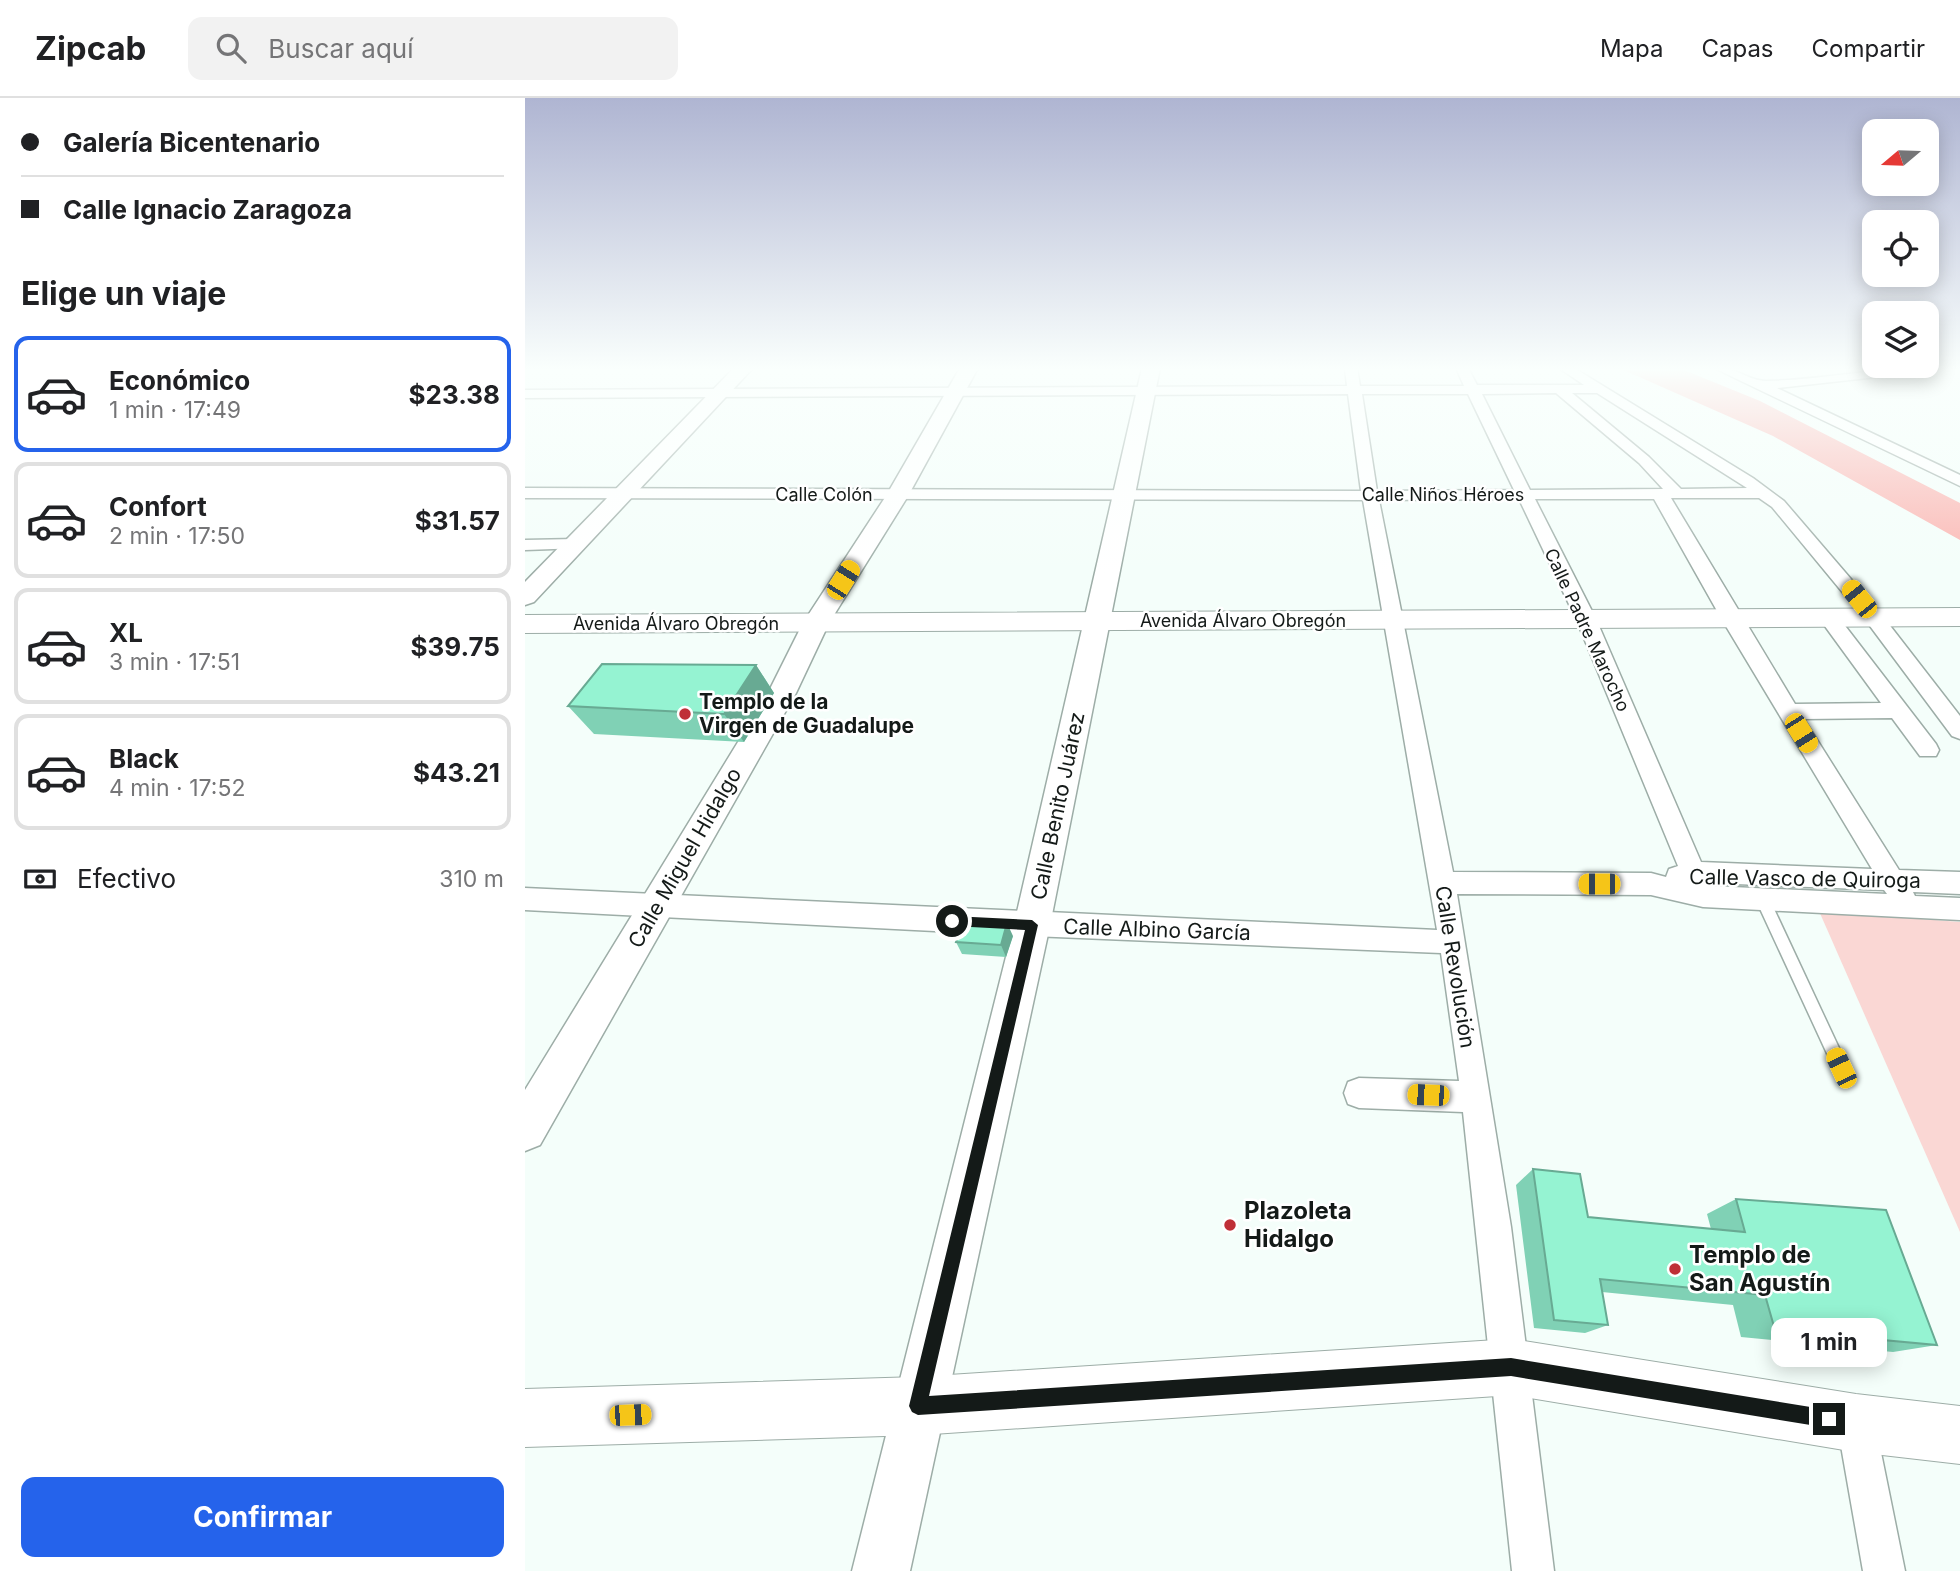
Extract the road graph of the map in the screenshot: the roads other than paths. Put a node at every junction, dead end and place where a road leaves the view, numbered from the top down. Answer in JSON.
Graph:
{"nodes":[{"id":1,"x":678,"y":437,"type":"edge"},
{"id":2,"x":931,"y":437,"type":"edge"},
{"id":3,"x":1135,"y":437,"type":"edge"},
{"id":4,"x":1361,"y":437,"type":"edge"},
{"id":5,"x":1495,"y":437,"type":"edge"},
{"id":6,"x":1616,"y":437,"type":"edge"},
{"id":7,"x":1677,"y":437,"type":"edge"},
{"id":8,"x":1869,"y":437,"type":"edge"},
{"id":9,"x":1960,"y":481,"type":"edge"},
{"id":10,"x":525,"y":493,"type":"edge"},
{"id":11,"x":1765,"y":493,"type":"junction"},
{"id":12,"x":624,"y":494,"type":"junction"},
{"id":13,"x":1668,"y":494,"type":"junction"},
{"id":14,"x":1522,"y":495,"type":"junction"},
{"id":15,"x":897,"y":496,"type":"junction"},
{"id":16,"x":1371,"y":496,"type":"junction"},
{"id":17,"x":1122,"y":497,"type":"junction"},
{"id":18,"x":576,"y":544,"type":"junction"},
{"id":19,"x":525,"y":545,"type":"edge"},
{"id":20,"x":525,"y":597,"type":"edge"},
{"id":21,"x":1956,"y":617,"type":"edge"},
{"id":22,"x":1731,"y":618,"type":"junction"},
{"id":23,"x":1829,"y":618,"type":"junction"},
{"id":24,"x":1874,"y":618,"type":"junction"},
{"id":25,"x":1585,"y":619,"type":"junction"},
{"id":26,"x":1391,"y":620,"type":"junction"},
{"id":27,"x":1099,"y":622,"type":"junction"},
{"id":28,"x":816,"y":623,"type":"junction"},
{"id":29,"x":525,"y":624,"type":"edge"},
{"id":30,"x":1899,"y":710,"type":"junction"},
{"id":31,"x":1788,"y":712,"type":"junction"},
{"id":32,"x":1960,"y":731,"type":"edge"},
{"id":33,"x":1928,"y":750,"type":"dead end"},
{"id":34,"x":1693,"y":872,"type":"junction"},
{"id":35,"x":1892,"y":880,"type":"junction"},
{"id":36,"x":1443,"y":883,"type":"junction"},
{"id":37,"x":1960,"y":883,"type":"edge"},
{"id":38,"x":1651,"y":884,"type":"junction"},
{"id":39,"x":1703,"y":896,"type":"junction"},
{"id":40,"x":525,"y":899,"type":"edge"},
{"id":41,"x":1763,"y":900,"type":"junction"},
{"id":42,"x":657,"y":906,"type":"junction"},
{"id":43,"x":1909,"y":908,"type":"junction"},
{"id":44,"x":1960,"y":909,"type":"edge"},
{"id":45,"x":1032,"y":925,"type":"junction"},
{"id":46,"x":1453,"y":942,"type":"junction"},
{"id":47,"x":1841,"y":1068,"type":"dead end"},
{"id":48,"x":1359,"y":1093,"type":"dead end"},
{"id":49,"x":1474,"y":1097,"type":"junction"},
{"id":50,"x":525,"y":1130,"type":"edge"},
{"id":51,"x":1511,"y":1367,"type":"junction"},
{"id":52,"x":918,"y":1406,"type":"junction"},
{"id":53,"x":525,"y":1418,"type":"edge"},
{"id":54,"x":1856,"y":1423,"type":"junction"},
{"id":55,"x":1960,"y":1435,"type":"edge"},
{"id":56,"x":881,"y":1571,"type":"edge"},
{"id":57,"x":1533,"y":1571,"type":"edge"},
{"id":58,"x":1884,"y":1571,"type":"edge"}],
"edges":[{"from":1,"to":12,"type":"street"},
{"from":2,"to":15,"type":"street","name":"Calle Miguel Hidalgo"},
{"from":3,"to":17,"type":"street","name":"Calle Benito Juárez"},
{"from":4,"to":16,"type":"street","name":"Calle Revolución"},
{"from":5,"to":14,"type":"street","name":"Calle Padre Marocho"},
{"from":6,"to":13,"type":"street"},
{"from":7,"to":11,"type":"street"},
{"from":8,"to":9,"type":"street"},
{"from":10,"to":12,"type":"street","name":"Calle Colón"},
{"from":11,"to":13,"type":"street","name":"Calle Niños Héroes"},
{"from":11,"to":24,"type":"street"},
{"from":12,"to":15,"type":"street","name":"Calle Colón"},
{"from":12,"to":18,"type":"street"},
{"from":13,"to":14,"type":"street","name":"Calle Niños Héroes"},
{"from":13,"to":22,"type":"street"},
{"from":14,"to":16,"type":"street","name":"Calle Niños Héroes"},
{"from":14,"to":25,"type":"street","name":"Calle Padre Marocho"},
{"from":15,"to":17,"type":"street","name":"Calle Colón"},
{"from":15,"to":28,"type":"street","name":"Calle Miguel Hidalgo"},
{"from":16,"to":17,"type":"street","name":"Calle Niños Héroes"},
{"from":16,"to":26,"type":"street","name":"Calle Revolución"},
{"from":17,"to":27,"type":"street","name":"Calle Benito Juárez"},
{"from":18,"to":19,"type":"street"},
{"from":18,"to":20,"type":"street"},
{"from":21,"to":24,"type":"main road","name":"Avenida Álvaro Obregón"},
{"from":22,"to":23,"type":"main road","name":"Avenida Álvaro Obregón"},
{"from":22,"to":25,"type":"main road","name":"Avenida Álvaro Obregón"},
{"from":22,"to":31,"type":"street"},
{"from":23,"to":24,"type":"main road","name":"Avenida Álvaro Obregón"},
{"from":23,"to":30,"type":"street"},
{"from":24,"to":32,"type":"street"},
{"from":25,"to":26,"type":"main road","name":"Avenida Álvaro Obregón"},
{"from":25,"to":34,"type":"street","name":"Calle Padre Marocho"},
{"from":26,"to":27,"type":"main road","name":"Avenida Álvaro Obregón"},
{"from":26,"to":36,"type":"street","name":"Calle Revolución"},
{"from":27,"to":28,"type":"main road","name":"Avenida Álvaro Obregón"},
{"from":27,"to":45,"type":"street","name":"Calle Benito Juárez"},
{"from":28,"to":29,"type":"main road","name":"Avenida Álvaro Obregón"},
{"from":28,"to":42,"type":"street","name":"Calle Miguel Hidalgo"},
{"from":30,"to":31,"type":"street"},
{"from":30,"to":33,"type":"street"},
{"from":31,"to":35,"type":"street"},
{"from":34,"to":35,"type":"street","name":"Calle Vasco de Quiroga"},
{"from":34,"to":38,"type":"street","name":"Calle Vasco de Quiroga"},
{"from":34,"to":39,"type":"street","name":"Calle Padre Marocho"},
{"from":35,"to":37,"type":"street","name":"Calle Vasco de Quiroga"},
{"from":35,"to":43,"type":"street"},
{"from":36,"to":38,"type":"street","name":"Calle Vasco de Quiroga"},
{"from":36,"to":46,"type":"street","name":"Calle Revolución"},
{"from":38,"to":39,"type":"street","name":"Calle Vasco de Quiroga"},
{"from":39,"to":41,"type":"street","name":"Calle Vasco de Quiroga"},
{"from":40,"to":42,"type":"street","name":"Calle Albino García"},
{"from":41,"to":43,"type":"street","name":"Calle Vasco de Quiroga"},
{"from":41,"to":47,"type":"lane"},
{"from":42,"to":45,"type":"street","name":"Calle Albino García"},
{"from":42,"to":50,"type":"street","name":"Calle Miguel Hidalgo"},
{"from":43,"to":44,"type":"street","name":"Calle Vasco de Quiroga"},
{"from":45,"to":46,"type":"street","name":"Calle Albino García"},
{"from":45,"to":52,"type":"street","name":"Calle Benito Juárez"},
{"from":46,"to":49,"type":"street","name":"Calle Revolución"},
{"from":48,"to":49,"type":"street"},
{"from":49,"to":51,"type":"street","name":"Calle Revolución"},
{"from":51,"to":52,"type":"main road"},
{"from":51,"to":54,"type":"main road"},
{"from":51,"to":57,"type":"street","name":"Calle Revolución"},
{"from":52,"to":53,"type":"main road"},
{"from":52,"to":56,"type":"street","name":"Calle Benito Juárez"},
{"from":54,"to":55,"type":"main road"},
{"from":54,"to":58,"type":"street"}]}
